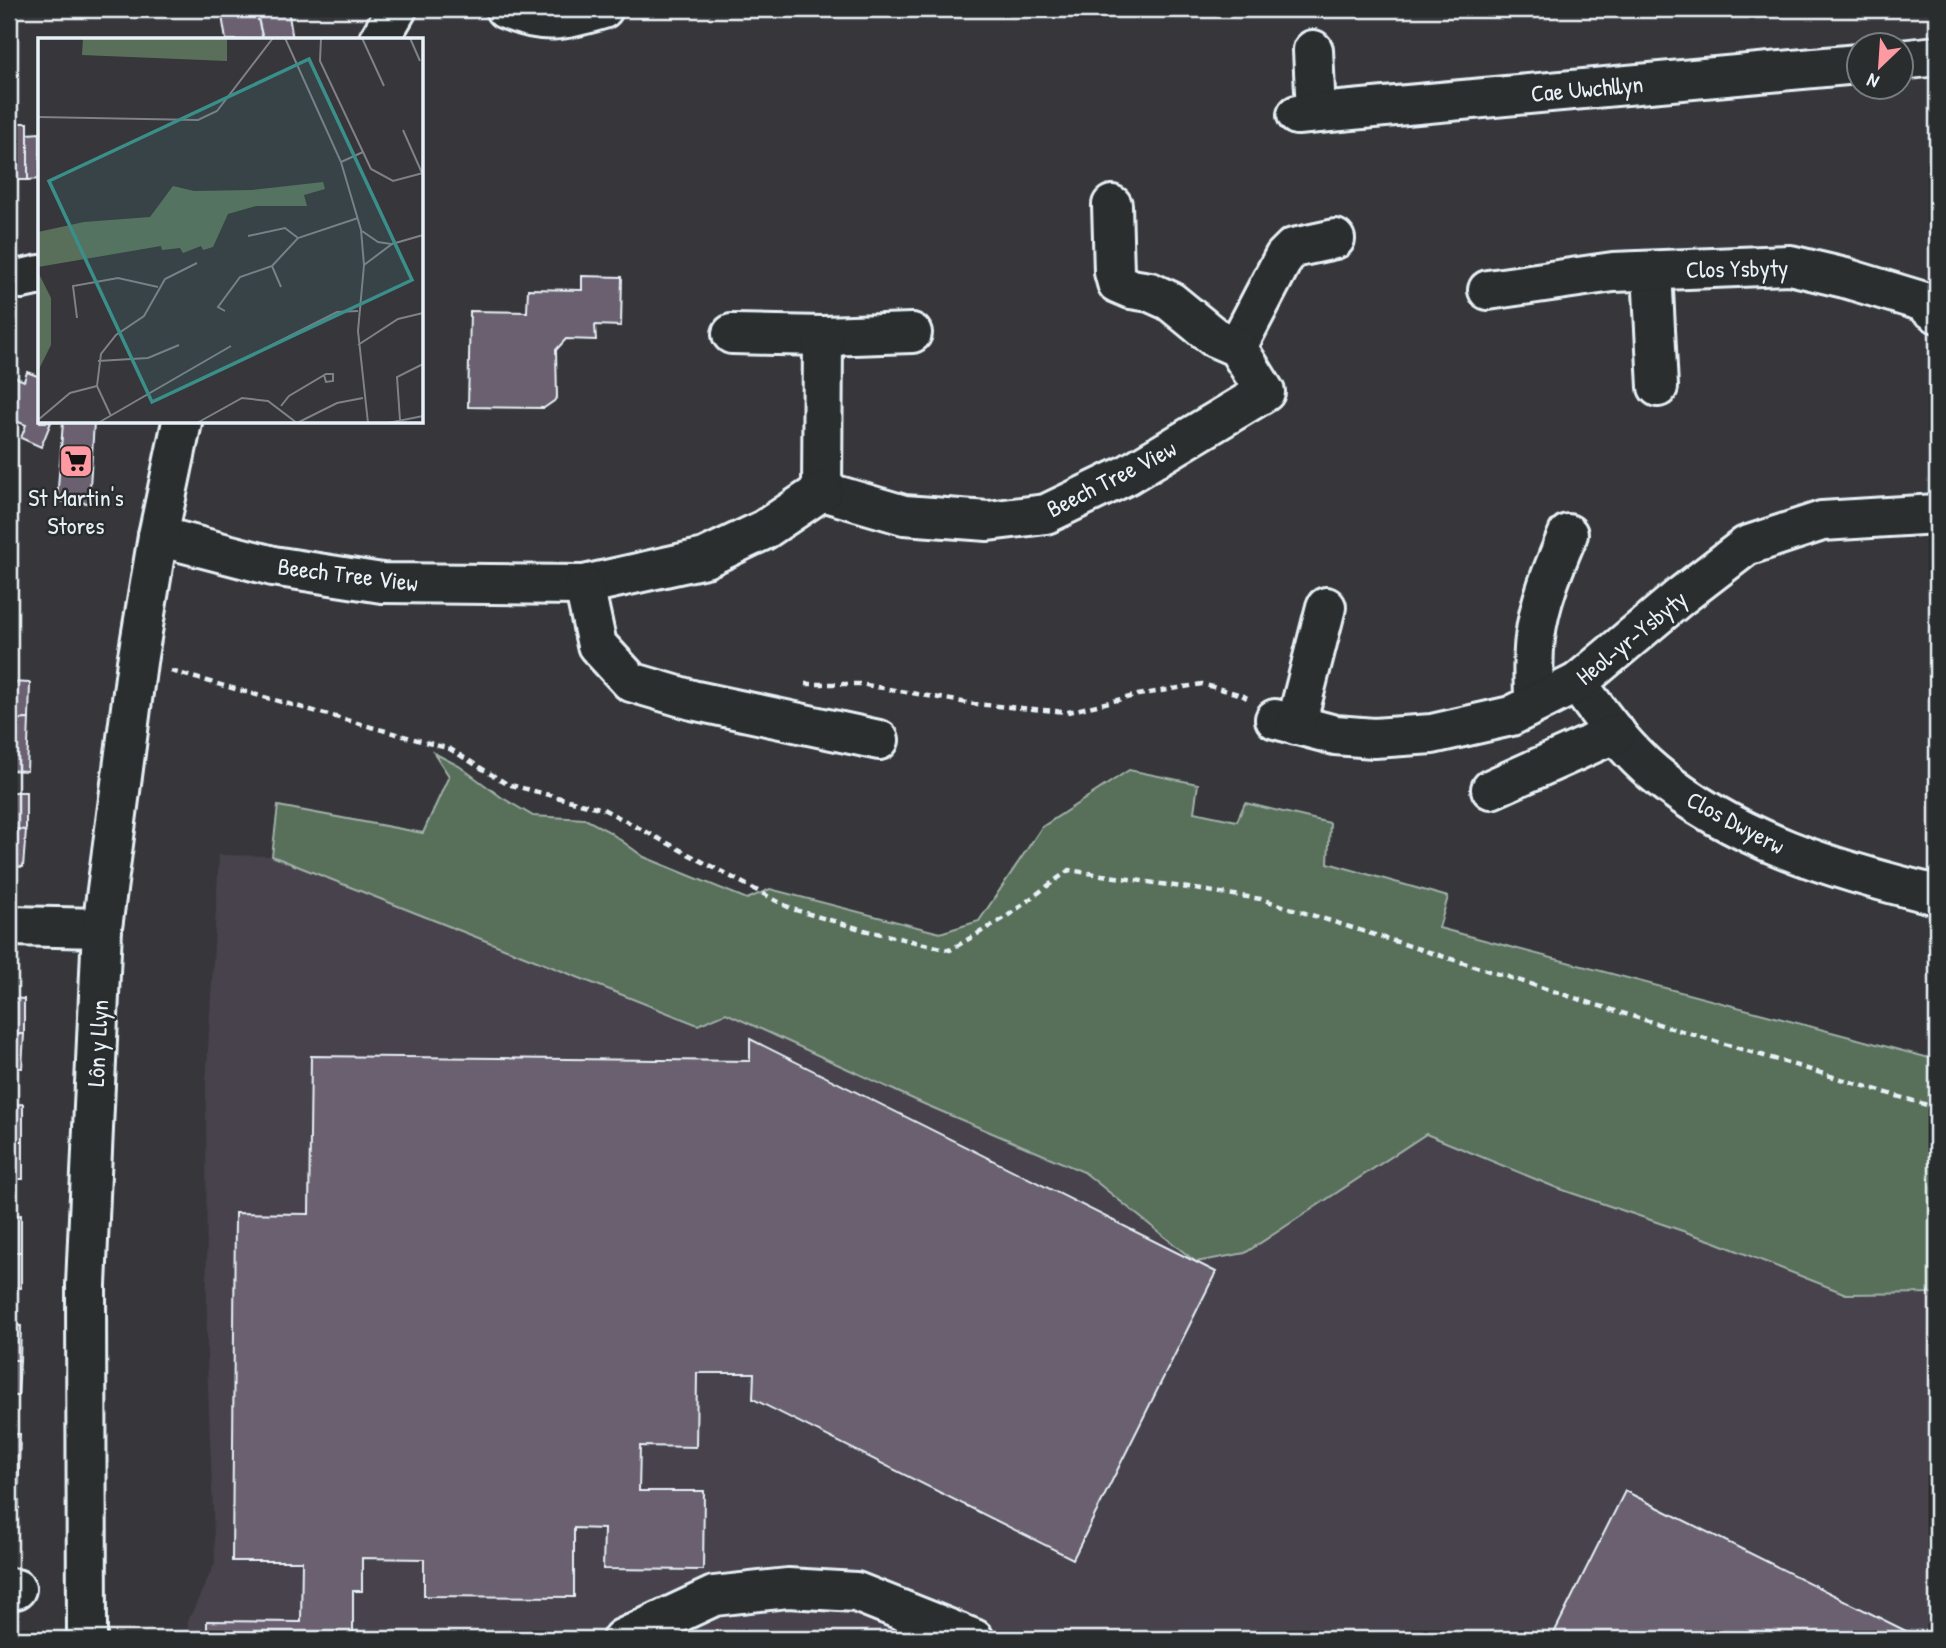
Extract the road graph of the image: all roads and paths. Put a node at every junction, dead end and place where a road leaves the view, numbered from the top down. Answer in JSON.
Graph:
{"nodes":[{"id":1,"x":397,"y":9,"type":"edge"},
{"id":2,"x":505,"y":9,"type":"edge"},
{"id":3,"x":603,"y":9,"type":"edge"},
{"id":4,"x":380,"y":38,"type":"edge"},
{"id":5,"x":1312,"y":50,"type":"dead end"},
{"id":6,"x":1937,"y":57,"type":"edge"},
{"id":7,"x":1914,"y":59,"type":"edge"},
{"id":8,"x":1844,"y":65,"type":"edge"},
{"id":9,"x":1112,"y":205,"type":"dead end"},
{"id":10,"x":1335,"y":239,"type":"dead end"},
{"id":11,"x":1652,"y":271,"type":"junction"},
{"id":12,"x":1488,"y":290,"type":"dead end"},
{"id":13,"x":1937,"y":313,"type":"edge"},
{"id":14,"x":912,"y":333,"type":"dead end"},
{"id":15,"x":732,"y":334,"type":"dead end"},
{"id":16,"x":823,"y":336,"type":"junction"},
{"id":17,"x":1237,"y":347,"type":"junction"},
{"id":18,"x":1658,"y":387,"type":"dead end"},
{"id":19,"x":173,"y":432,"type":"edge"},
{"id":20,"x":822,"y":491,"type":"junction"},
{"id":21,"x":1937,"y":514,"type":"edge"},
{"id":22,"x":1568,"y":534,"type":"dead end"},
{"id":23,"x":158,"y":536,"type":"junction"},
{"id":24,"x":584,"y":585,"type":"junction"},
{"id":25,"x":1326,"y":607,"type":"dead end"},
{"id":26,"x":137,"y":662,"type":"junction"},
{"id":27,"x":1577,"y":683,"type":"junction"},
{"id":28,"x":792,"y":684,"type":"dead end"},
{"id":29,"x":1534,"y":704,"type":"junction"},
{"id":30,"x":1286,"y":722,"type":"junction"},
{"id":31,"x":1616,"y":733,"type":"junction"},
{"id":32,"x":879,"y":740,"type":"dead end"},
{"id":33,"x":1490,"y":789,"type":"dead end"},
{"id":34,"x":1937,"y":895,"type":"edge"},
{"id":35,"x":9,"y":926,"type":"edge"},
{"id":36,"x":102,"y":928,"type":"junction"},
{"id":37,"x":1937,"y":1108,"type":"edge"},
{"id":38,"x":87,"y":1639,"type":"edge"},
{"id":39,"x":622,"y":1639,"type":"edge"},
{"id":40,"x":974,"y":1639,"type":"edge"}],
"edges":[{"from":1,"to":4,"type":"street"},
{"from":2,"to":3,"type":"street"},
{"from":5,"to":8,"type":"street","name":"Cae Uwchllyn"},
{"from":6,"to":7,"type":"street"},
{"from":9,"to":17,"type":"street"},
{"from":10,"to":17,"type":"street"},
{"from":11,"to":12,"type":"street","name":"Clos Ysbyty"},
{"from":11,"to":13,"type":"street","name":"Clos Ysbyty"},
{"from":11,"to":18,"type":"street"},
{"from":14,"to":16,"type":"street"},
{"from":15,"to":16,"type":"street"},
{"from":16,"to":20,"type":"street"},
{"from":17,"to":20,"type":"street","name":"Beech Tree View"},
{"from":19,"to":23,"type":"street","name":"Lôn y Llyn"},
{"from":20,"to":24,"type":"street","name":"Beech Tree View"},
{"from":21,"to":27,"type":"street","name":"Heol-yr-Ysbyty"},
{"from":22,"to":29,"type":"street"},
{"from":23,"to":24,"type":"street","name":"Beech Tree View"},
{"from":23,"to":26,"type":"street","name":"Lôn y Llyn"},
{"from":24,"to":32,"type":"street"},
{"from":25,"to":30,"type":"street"},
{"from":26,"to":36,"type":"street","name":"Lôn y Llyn"},
{"from":26,"to":37,"type":"path"},
{"from":27,"to":29,"type":"street","name":"Heol-yr-Ysbyty"},
{"from":27,"to":31,"type":"street","name":"Clos Dwyerw"},
{"from":28,"to":30,"type":"path"},
{"from":29,"to":30,"type":"street","name":"Heol-yr-Ysbyty"},
{"from":31,"to":33,"type":"street"},
{"from":31,"to":34,"type":"street","name":"Clos Dwyerw"},
{"from":35,"to":36,"type":"street"},
{"from":36,"to":38,"type":"street","name":"Lôn y Llyn"},
{"from":39,"to":40,"type":"street"}]}
